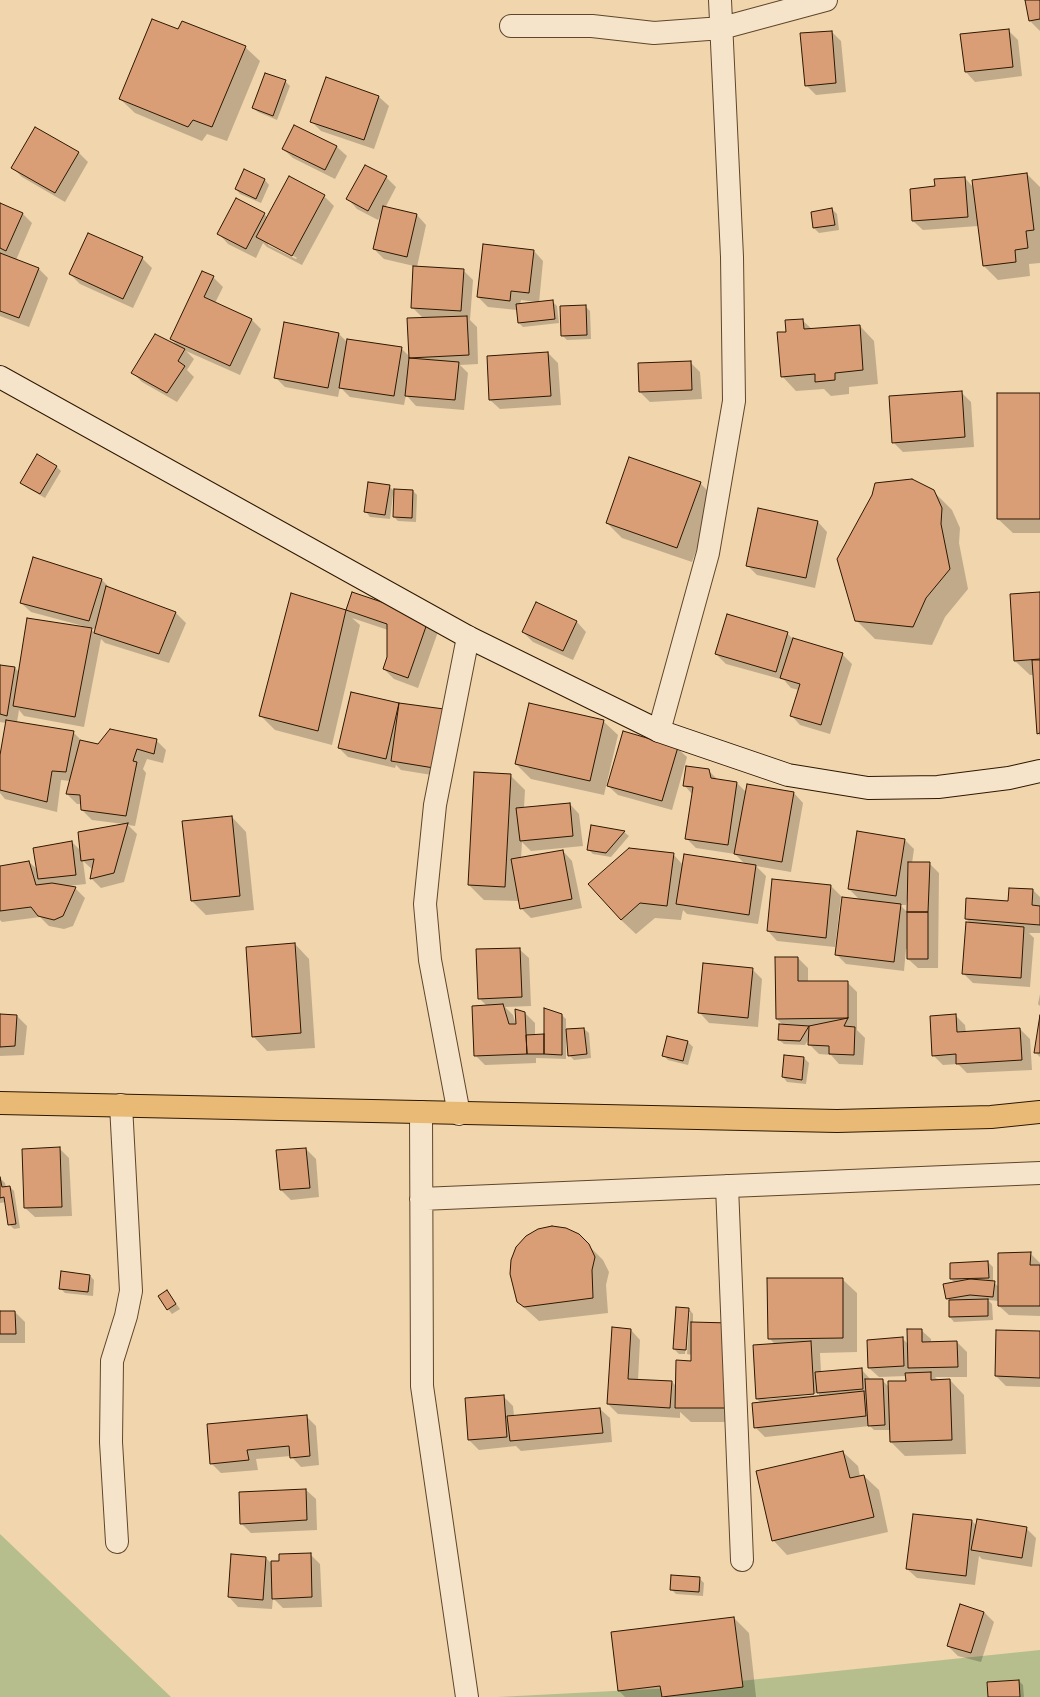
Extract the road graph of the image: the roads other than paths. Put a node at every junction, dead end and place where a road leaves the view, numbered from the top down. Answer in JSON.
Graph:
{"nodes":[{"id":1,"x":720,"y":0,"type":"edge"},
{"id":2,"x":826,"y":0,"type":"edge"},
{"id":3,"x":511,"y":26,"type":"dead end"},
{"id":4,"x":722,"y":28,"type":"junction"},
{"id":5,"x":0,"y":377,"type":"edge"},
{"id":6,"x":468,"y":637,"type":"junction"},
{"id":7,"x":659,"y":731,"type":"junction"},
{"id":8,"x":1040,"y":771,"type":"edge"},
{"id":9,"x":0,"y":1103,"type":"edge"},
{"id":10,"x":121,"y":1105,"type":"junction"},
{"id":11,"x":421,"y":1112,"type":"junction"},
{"id":12,"x":1040,"y":1112,"type":"edge"},
{"id":13,"x":459,"y":1114,"type":"junction"},
{"id":14,"x":1040,"y":1173,"type":"edge"},
{"id":15,"x":727,"y":1186,"type":"junction"},
{"id":16,"x":421,"y":1199,"type":"junction"},
{"id":17,"x":117,"y":1542,"type":"dead end"},
{"id":18,"x":742,"y":1560,"type":"dead end"},
{"id":19,"x":467,"y":1697,"type":"edge"}],
"edges":[{"from":1,"to":4,"type":"street"},
{"from":2,"to":4,"type":"street"},
{"from":3,"to":4,"type":"street"},
{"from":4,"to":7,"type":"street"},
{"from":5,"to":6,"type":"street"},
{"from":6,"to":7,"type":"street"},
{"from":6,"to":13,"type":"street"},
{"from":7,"to":8,"type":"street"},
{"from":9,"to":10,"type":"highway"},
{"from":10,"to":11,"type":"highway"},
{"from":10,"to":17,"type":"street"},
{"from":11,"to":13,"type":"highway"},
{"from":11,"to":16,"type":"street"},
{"from":12,"to":13,"type":"highway"},
{"from":14,"to":15,"type":"street"},
{"from":15,"to":16,"type":"street"},
{"from":15,"to":18,"type":"street"},
{"from":16,"to":19,"type":"street"}]}
